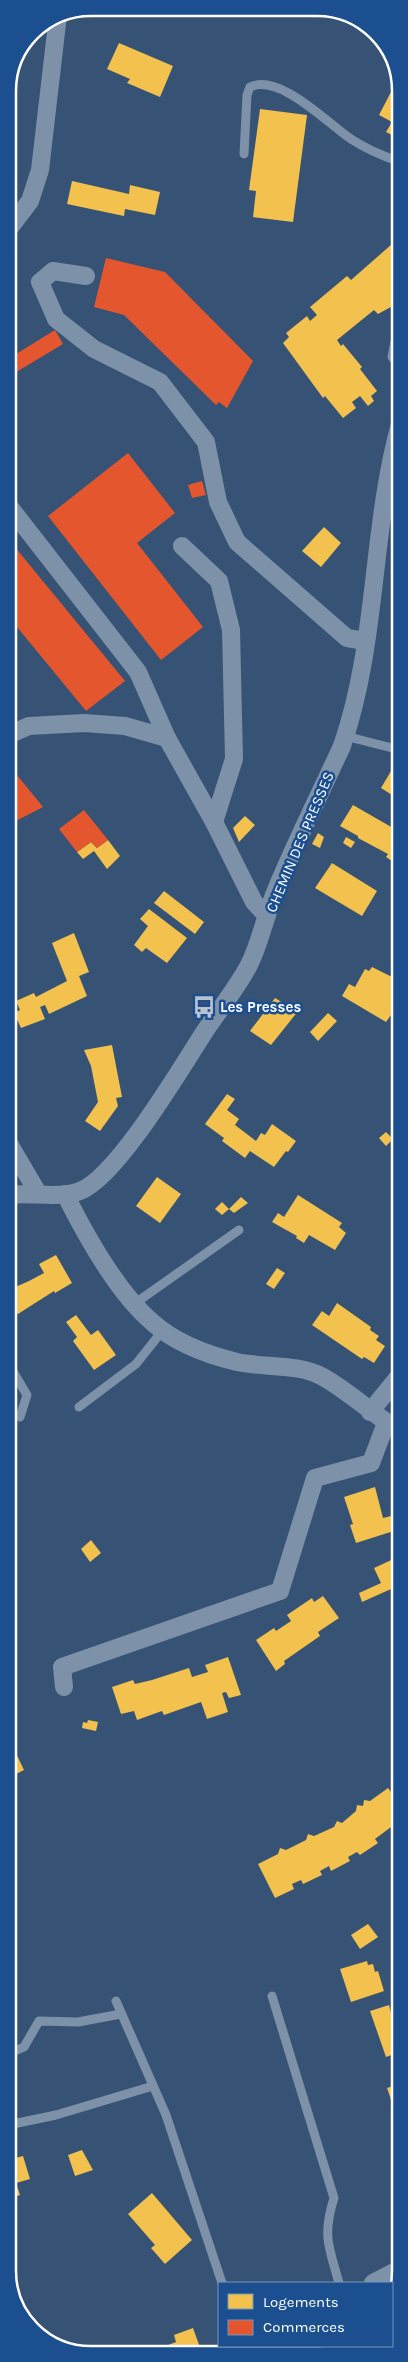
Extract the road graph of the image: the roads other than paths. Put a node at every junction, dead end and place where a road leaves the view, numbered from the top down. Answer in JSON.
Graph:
{"nodes":[{"id":1,"x":57,"y":25,"type":"edge"},
{"id":2,"x":244,"y":154,"type":"dead end"},
{"id":3,"x":392,"y":158,"type":"edge"},
{"id":4,"x":16,"y":219,"type":"edge"},
{"id":5,"x":86,"y":276,"type":"dead end"},
{"id":6,"x":392,"y":462,"type":"edge"},
{"id":7,"x":16,"y":515,"type":"edge"},
{"id":8,"x":182,"y":546,"type":"dead end"},
{"id":9,"x":365,"y":641,"type":"junction"},
{"id":10,"x":16,"y":732,"type":"edge"},
{"id":11,"x":345,"y":736,"type":"junction"},
{"id":12,"x":167,"y":738,"type":"junction"},
{"id":13,"x":392,"y":748,"type":"edge"},
{"id":14,"x":214,"y":822,"type":"junction"},
{"id":15,"x":267,"y":916,"type":"junction"},
{"id":16,"x":16,"y":1156,"type":"edge"},
{"id":17,"x":38,"y":1193,"type":"junction"},
{"id":18,"x":16,"y":1194,"type":"edge"},
{"id":19,"x":65,"y":1194,"type":"junction"},
{"id":20,"x":239,"y":1230,"type":"dead end"},
{"id":21,"x":134,"y":1304,"type":"junction"},
{"id":22,"x":163,"y":1330,"type":"junction"},
{"id":23,"x":16,"y":1377,"type":"edge"},
{"id":24,"x":392,"y":1385,"type":"edge"},
{"id":25,"x":79,"y":1407,"type":"dead end"},
{"id":26,"x":370,"y":1412,"type":"junction"},
{"id":27,"x":20,"y":1417,"type":"dead end"},
{"id":28,"x":392,"y":1426,"type":"edge"},
{"id":29,"x":392,"y":1429,"type":"edge"},
{"id":30,"x":64,"y":1687,"type":"dead end"},
{"id":31,"x":272,"y":1996,"type":"dead end"},
{"id":32,"x":116,"y":2001,"type":"dead end"},
{"id":33,"x":121,"y":2014,"type":"junction"},
{"id":34,"x":16,"y":2050,"type":"edge"},
{"id":35,"x":153,"y":2086,"type":"junction"},
{"id":36,"x":16,"y":2123,"type":"edge"},
{"id":37,"x":392,"y":2273,"type":"edge"},
{"id":38,"x":222,"y":2282,"type":"edge"},
{"id":39,"x":339,"y":2282,"type":"edge"},
{"id":40,"x":375,"y":2282,"type":"edge"}],
"edges":[{"from":1,"to":4,"type":"street"},
{"from":2,"to":3,"type":"lane"},
{"from":5,"to":9,"type":"street"},
{"from":6,"to":9,"type":"street","name":"CHEMIN DES PRESSES"},
{"from":7,"to":12,"type":"street"},
{"from":8,"to":14,"type":"street"},
{"from":9,"to":11,"type":"street","name":"CHEMIN DES PRESSES"},
{"from":10,"to":12,"type":"street"},
{"from":11,"to":13,"type":"lane"},
{"from":11,"to":15,"type":"street","name":"CHEMIN DES PRESSES"},
{"from":12,"to":14,"type":"street"},
{"from":14,"to":15,"type":"street"},
{"from":15,"to":19,"type":"street","name":"CHEMIN DES PRESSES"},
{"from":16,"to":17,"type":"street"},
{"from":17,"to":18,"type":"street"},
{"from":17,"to":19,"type":"street"},
{"from":19,"to":21,"type":"street"},
{"from":20,"to":21,"type":"lane"},
{"from":21,"to":22,"type":"street"},
{"from":22,"to":25,"type":"lane"},
{"from":22,"to":26,"type":"street"},
{"from":23,"to":27,"type":"lane"},
{"from":24,"to":26,"type":"street"},
{"from":26,"to":28,"type":"street"},
{"from":29,"to":30,"type":"street"},
{"from":31,"to":39,"type":"lane"},
{"from":32,"to":33,"type":"lane"},
{"from":33,"to":34,"type":"lane"},
{"from":33,"to":35,"type":"lane"},
{"from":35,"to":36,"type":"lane"},
{"from":35,"to":38,"type":"lane"},
{"from":37,"to":40,"type":"street"}]}
